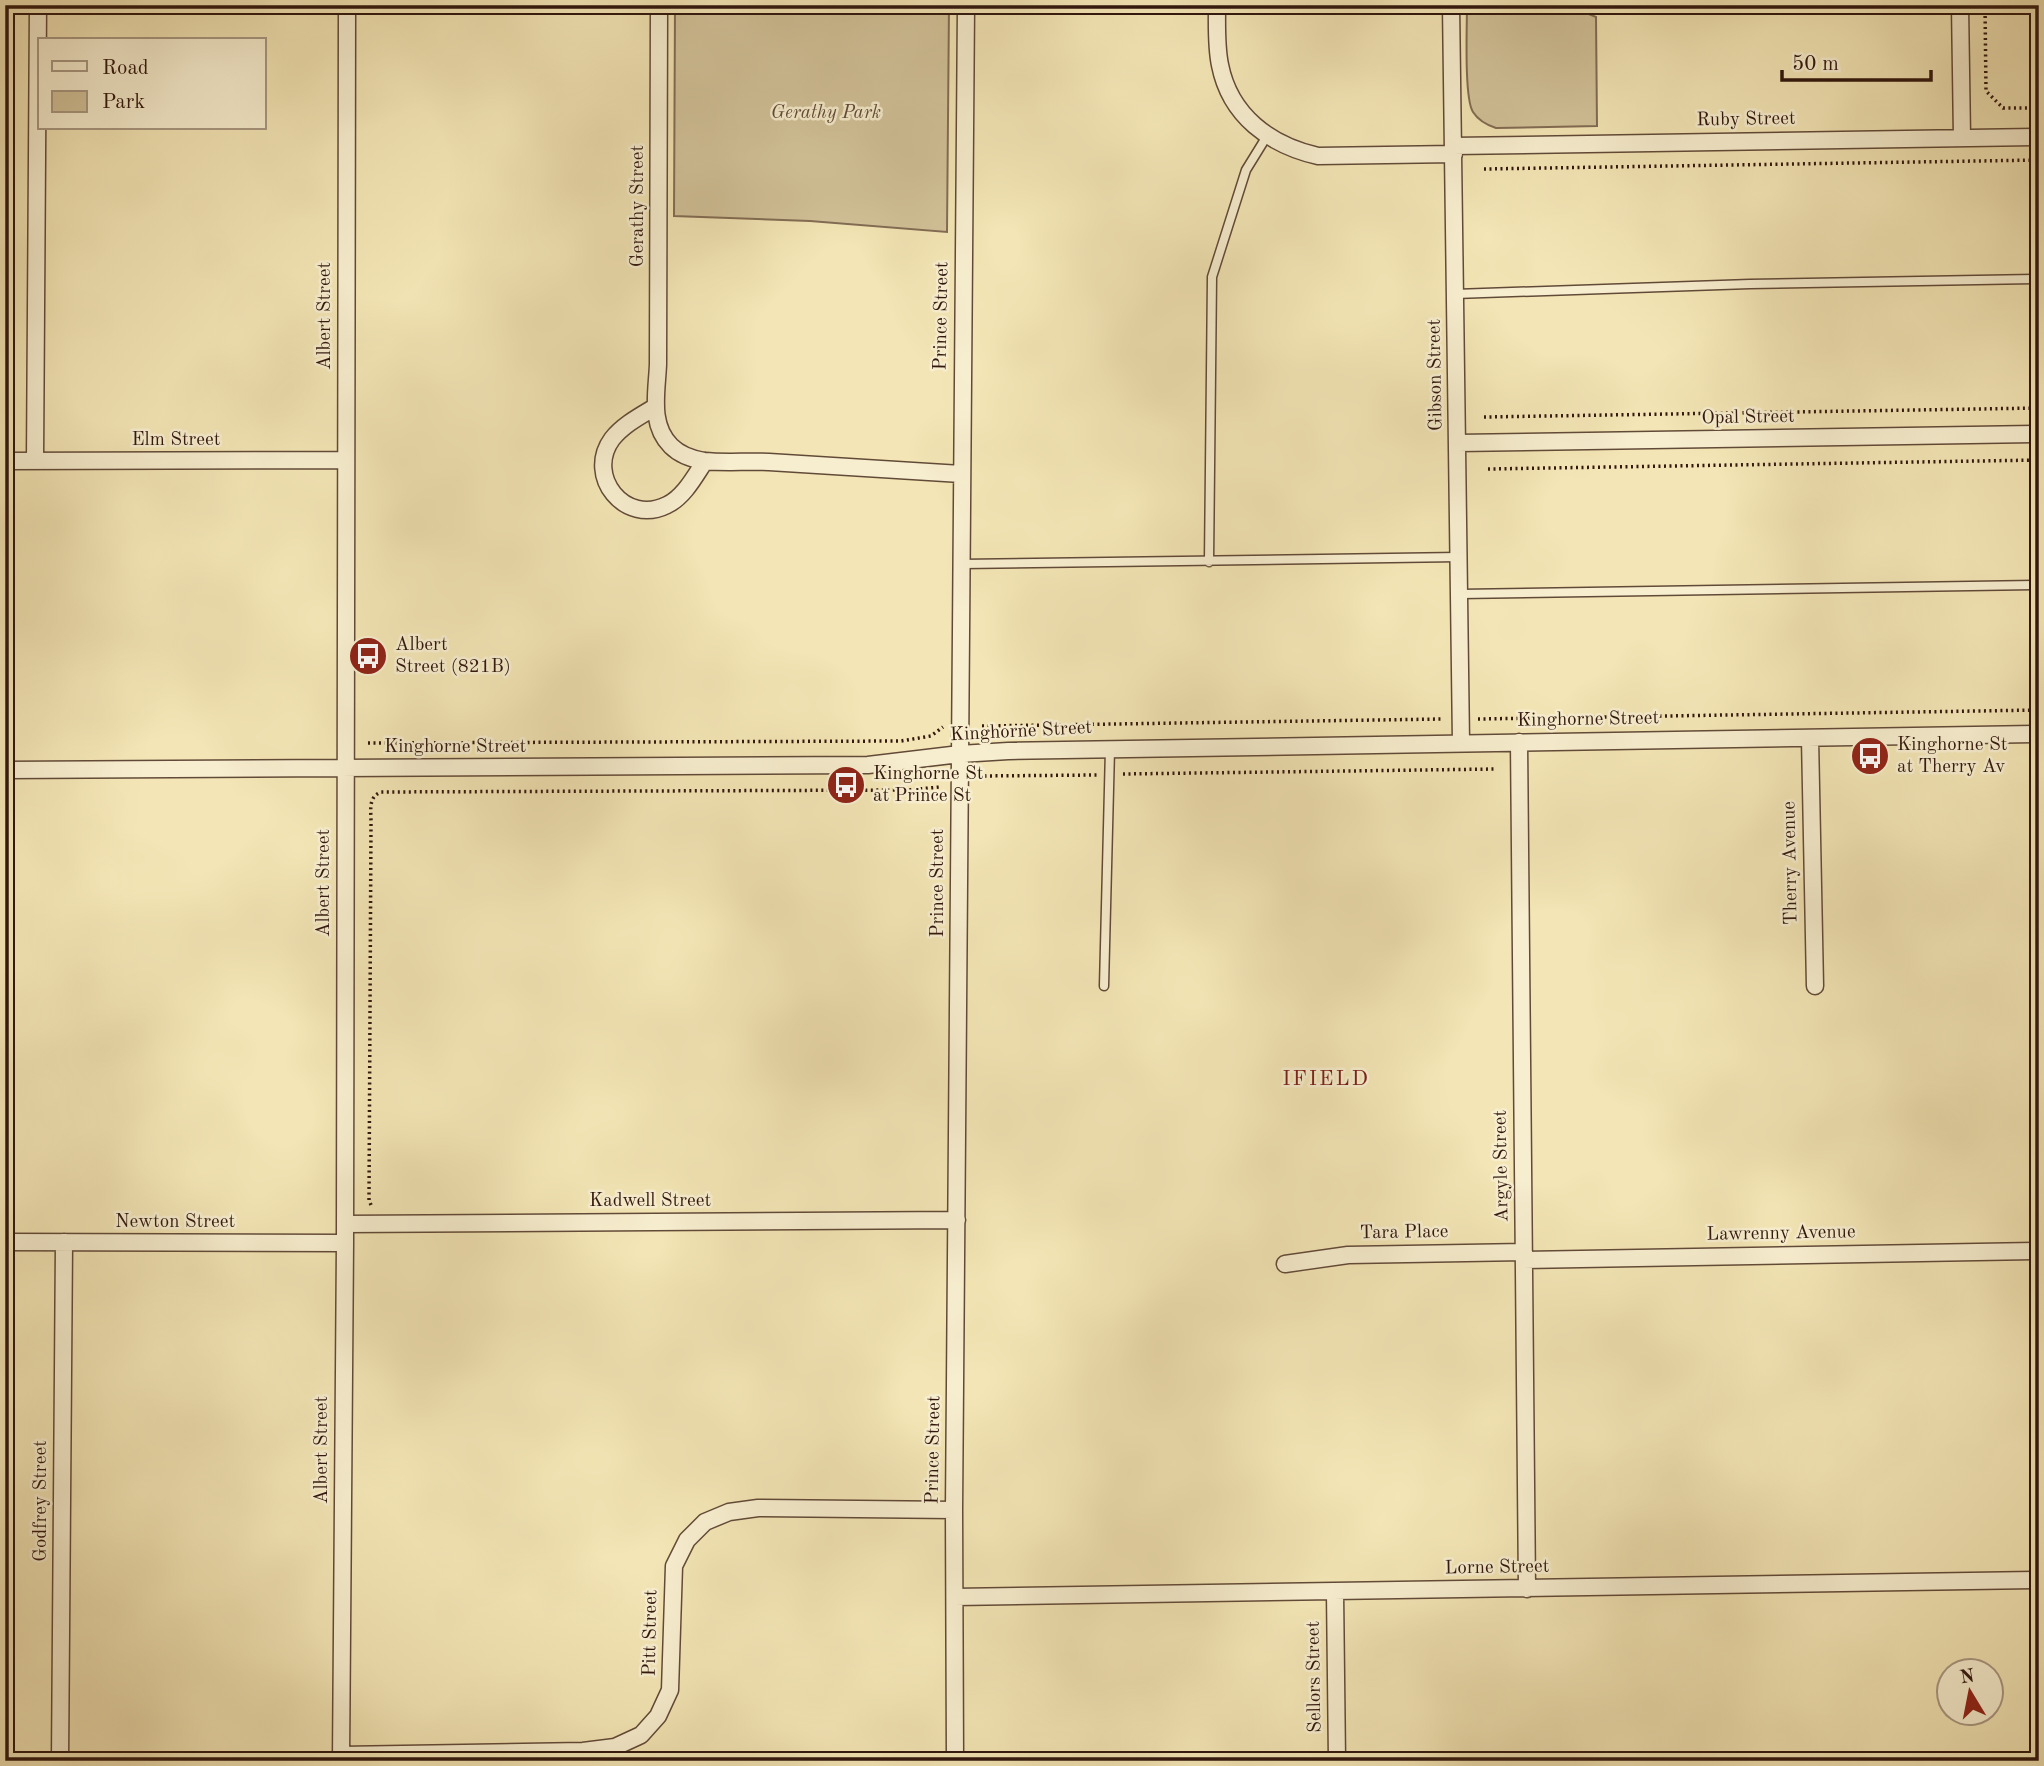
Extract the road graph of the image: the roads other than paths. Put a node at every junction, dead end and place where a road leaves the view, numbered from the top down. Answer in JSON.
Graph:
{"nodes":[{"id":1,"x":38,"y":5,"type":"edge"},
{"id":2,"x":347,"y":5,"type":"edge"},
{"id":3,"x":659,"y":5,"type":"edge"},
{"id":4,"x":966,"y":5,"type":"edge"},
{"id":5,"x":1217,"y":5,"type":"edge"},
{"id":6,"x":1451,"y":5,"type":"edge"},
{"id":7,"x":1960,"y":5,"type":"edge"},
{"id":8,"x":1267,"y":136,"type":"junction"},
{"id":9,"x":2039,"y":137,"type":"edge"},
{"id":10,"x":1962,"y":138,"type":"junction"},
{"id":11,"x":1454,"y":150,"type":"junction"},
{"id":12,"x":2039,"y":279,"type":"edge"},
{"id":13,"x":1455,"y":294,"type":"junction"},
{"id":14,"x":655,"y":407,"type":"junction"},
{"id":15,"x":2039,"y":434,"type":"edge"},
{"id":16,"x":1458,"y":443,"type":"junction"},
{"id":17,"x":346,"y":460,"type":"junction"},
{"id":18,"x":5,"y":461,"type":"edge"},
{"id":19,"x":35,"y":461,"type":"junction"},
{"id":20,"x":705,"y":461,"type":"junction"},
{"id":21,"x":961,"y":474,"type":"junction"},
{"id":22,"x":1459,"y":557,"type":"junction"},
{"id":23,"x":1209,"y":562,"type":"junction"},
{"id":24,"x":961,"y":564,"type":"junction"},
{"id":25,"x":2039,"y":585,"type":"edge"},
{"id":26,"x":1460,"y":594,"type":"junction"},
{"id":27,"x":2039,"y":734,"type":"edge"},
{"id":28,"x":1810,"y":738,"type":"junction"},
{"id":29,"x":1519,"y":742,"type":"junction"},
{"id":30,"x":1461,"y":743,"type":"junction"},
{"id":31,"x":1110,"y":749,"type":"junction"},
{"id":32,"x":960,"y":754,"type":"junction"},
{"id":33,"x":345,"y":769,"type":"junction"},
{"id":34,"x":5,"y":770,"type":"edge"},
{"id":35,"x":1104,"y":986,"type":"dead end"},
{"id":36,"x":1815,"y":986,"type":"dead end"},
{"id":37,"x":957,"y":1220,"type":"junction"},
{"id":38,"x":345,"y":1224,"type":"junction"},
{"id":39,"x":5,"y":1242,"type":"edge"},
{"id":40,"x":64,"y":1242,"type":"junction"},
{"id":41,"x":345,"y":1243,"type":"junction"},
{"id":42,"x":2039,"y":1251,"type":"edge"},
{"id":43,"x":1524,"y":1256,"type":"junction"},
{"id":44,"x":1286,"y":1264,"type":"dead end"},
{"id":45,"x":954,"y":1510,"type":"junction"},
{"id":46,"x":2039,"y":1580,"type":"edge"},
{"id":47,"x":1527,"y":1589,"type":"junction"},
{"id":48,"x":1335,"y":1592,"type":"junction"},
{"id":49,"x":955,"y":1597,"type":"junction"},
{"id":50,"x":341,"y":1758,"type":"edge"},
{"id":51,"x":60,"y":1761,"type":"edge"},
{"id":52,"x":954,"y":1761,"type":"edge"},
{"id":53,"x":1337,"y":1761,"type":"edge"}],
"edges":[{"from":1,"to":19,"type":"street"},
{"from":2,"to":17,"type":"street","name":"Albert Street"},
{"from":3,"to":14,"type":"street","name":"Gerathy Street"},
{"from":4,"to":21,"type":"street","name":"Prince Street"},
{"from":5,"to":8,"type":"street","name":"Ruby Street"},
{"from":6,"to":11,"type":"street","name":"Gibson Street"},
{"from":7,"to":10,"type":"street"},
{"from":8,"to":11,"type":"street","name":"Ruby Street"},
{"from":8,"to":23,"type":"lane"},
{"from":9,"to":10,"type":"street","name":"Ruby Street"},
{"from":10,"to":11,"type":"street","name":"Ruby Street"},
{"from":11,"to":13,"type":"street","name":"Gibson Street"},
{"from":12,"to":13,"type":"lane"},
{"from":13,"to":16,"type":"street","name":"Gibson Street"},
{"from":14,"to":20,"type":"street","name":"Gerathy Street"},
{"from":14,"to":20,"type":"street"},
{"from":15,"to":16,"type":"street","name":"Opal Street"},
{"from":16,"to":22,"type":"street","name":"Gibson Street"},
{"from":17,"to":19,"type":"street","name":"Elm Street"},
{"from":17,"to":33,"type":"street","name":"Albert Street"},
{"from":18,"to":19,"type":"street","name":"Elm Street"},
{"from":20,"to":21,"type":"street","name":"Gerathy Street"},
{"from":21,"to":24,"type":"street","name":"Prince Street"},
{"from":22,"to":23,"type":"lane"},
{"from":22,"to":26,"type":"street","name":"Gibson Street"},
{"from":23,"to":24,"type":"lane"},
{"from":24,"to":32,"type":"street","name":"Prince Street"},
{"from":25,"to":26,"type":"lane"},
{"from":26,"to":30,"type":"street","name":"Gibson Street"},
{"from":27,"to":28,"type":"street","name":"Kinghorne Street"},
{"from":28,"to":29,"type":"street","name":"Kinghorne Street"},
{"from":28,"to":36,"type":"street","name":"Therry Avenue"},
{"from":29,"to":30,"type":"street","name":"Kinghorne Street"},
{"from":29,"to":43,"type":"street","name":"Argyle Street"},
{"from":30,"to":31,"type":"street","name":"Kinghorne Street"},
{"from":31,"to":32,"type":"street","name":"Kinghorne Street"},
{"from":31,"to":35,"type":"lane"},
{"from":32,"to":33,"type":"street","name":"Kinghorne Street"},
{"from":32,"to":37,"type":"street","name":"Prince Street"},
{"from":33,"to":34,"type":"street","name":"Kinghorne Street"},
{"from":33,"to":38,"type":"street","name":"Albert Street"},
{"from":37,"to":38,"type":"street","name":"Kadwell Street"},
{"from":37,"to":45,"type":"street","name":"Prince Street"},
{"from":38,"to":41,"type":"street","name":"Albert Street"},
{"from":39,"to":40,"type":"street","name":"Newton Street"},
{"from":40,"to":41,"type":"street","name":"Newton Street"},
{"from":40,"to":51,"type":"street","name":"Godfrey Street"},
{"from":41,"to":50,"type":"street","name":"Albert Street"},
{"from":42,"to":43,"type":"street","name":"Lawrenny Avenue"},
{"from":43,"to":44,"type":"street","name":"Tara Place"},
{"from":43,"to":47,"type":"street","name":"Argyle Street"},
{"from":45,"to":49,"type":"street","name":"Prince Street"},
{"from":45,"to":50,"type":"street","name":"Pitt Street"},
{"from":46,"to":47,"type":"street","name":"Lorne Street"},
{"from":47,"to":48,"type":"street","name":"Lorne Street"},
{"from":48,"to":49,"type":"street","name":"Lorne Street"},
{"from":48,"to":53,"type":"street","name":"Sellors Street"},
{"from":49,"to":52,"type":"street","name":"Prince Street"}]}
